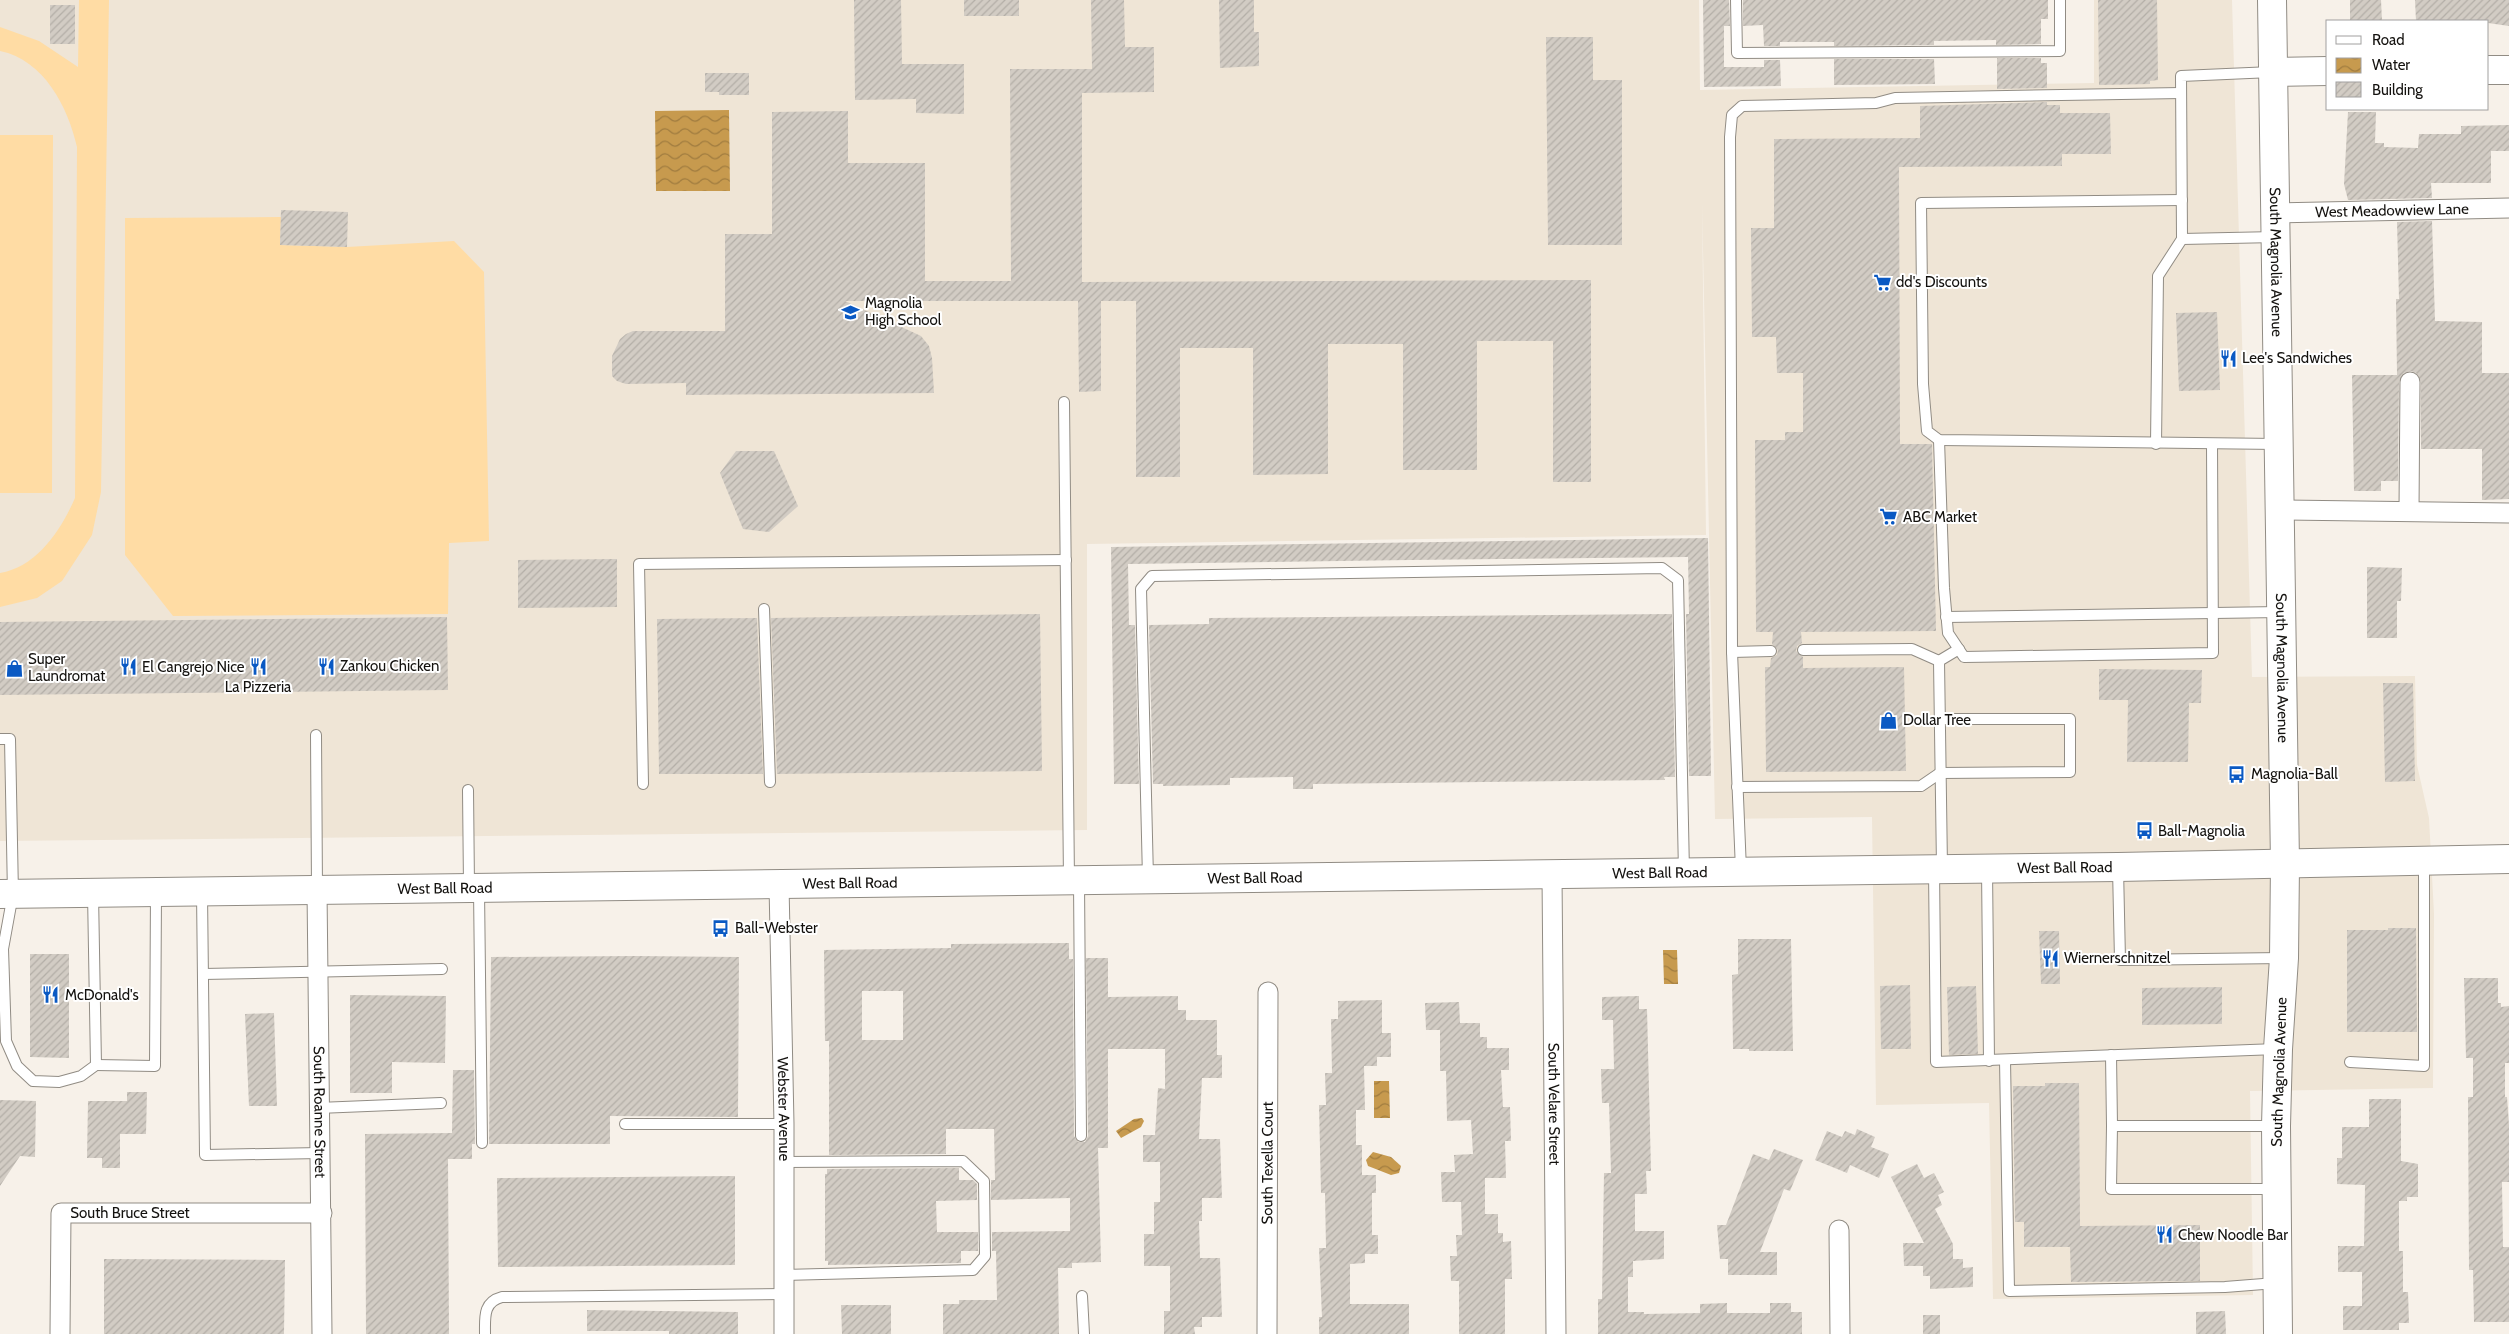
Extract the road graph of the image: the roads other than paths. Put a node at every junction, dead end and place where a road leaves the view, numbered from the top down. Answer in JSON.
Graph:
{"nodes":[{"id":1,"x":1736,"y":0,"type":"edge"},
{"id":2,"x":2060,"y":0,"type":"edge"},
{"id":3,"x":2272,"y":0,"type":"edge"},
{"id":4,"x":2489,"y":70,"type":"edge"},
{"id":5,"x":2509,"y":70,"type":"edge"},
{"id":6,"x":2273,"y":72,"type":"junction"},
{"id":7,"x":2326,"y":72,"type":"edge"},
{"id":8,"x":2181,"y":93,"type":"junction"},
{"id":9,"x":2182,"y":200,"type":"junction"},
{"id":10,"x":2509,"y":208,"type":"edge"},
{"id":11,"x":2276,"y":225,"type":"junction"},
{"id":12,"x":2182,"y":239,"type":"junction"},
{"id":13,"x":2410,"y":382,"type":"dead end"},
{"id":14,"x":1064,"y":402,"type":"dead end"},
{"id":15,"x":1939,"y":440,"type":"junction"},
{"id":16,"x":2156,"y":444,"type":"junction"},
{"id":17,"x":2212,"y":444,"type":"junction"},
{"id":18,"x":2279,"y":444,"type":"junction"},
{"id":19,"x":2280,"y":510,"type":"junction"},
{"id":20,"x":2409,"y":512,"type":"junction"},
{"id":21,"x":2509,"y":513,"type":"edge"},
{"id":22,"x":1066,"y":560,"type":"junction"},
{"id":23,"x":764,"y":609,"type":"dead end"},
{"id":24,"x":2213,"y":612,"type":"junction"},
{"id":25,"x":2281,"y":612,"type":"junction"},
{"id":26,"x":1946,"y":617,"type":"junction"},
{"id":27,"x":1959,"y":649,"type":"junction"},
{"id":28,"x":1803,"y":650,"type":"dead end"},
{"id":29,"x":1771,"y":651,"type":"dead end"},
{"id":30,"x":1732,"y":652,"type":"junction"},
{"id":31,"x":1939,"y":661,"type":"junction"},
{"id":32,"x":1940,"y":719,"type":"junction"},
{"id":33,"x":316,"y":735,"type":"dead end"},
{"id":34,"x":0,"y":739,"type":"edge"},
{"id":35,"x":1940,"y":773,"type":"junction"},
{"id":36,"x":770,"y":782,"type":"dead end"},
{"id":37,"x":644,"y":784,"type":"dead end"},
{"id":38,"x":1738,"y":788,"type":"junction"},
{"id":39,"x":468,"y":790,"type":"dead end"},
{"id":40,"x":2509,"y":859,"type":"edge"},
{"id":41,"x":2424,"y":860,"type":"junction"},
{"id":42,"x":2284,"y":864,"type":"junction"},
{"id":43,"x":2118,"y":867,"type":"junction"},
{"id":44,"x":1987,"y":869,"type":"junction"},
{"id":45,"x":1938,"y":870,"type":"junction"},
{"id":46,"x":1741,"y":872,"type":"junction"},
{"id":47,"x":1684,"y":873,"type":"junction"},
{"id":48,"x":1552,"y":874,"type":"junction"},
{"id":49,"x":1148,"y":880,"type":"junction"},
{"id":50,"x":1074,"y":881,"type":"junction"},
{"id":51,"x":779,"y":885,"type":"junction"},
{"id":52,"x":474,"y":889,"type":"junction"},
{"id":53,"x":317,"y":890,"type":"junction"},
{"id":54,"x":156,"y":892,"type":"junction"},
{"id":55,"x":202,"y":892,"type":"junction"},
{"id":56,"x":93,"y":893,"type":"junction"},
{"id":57,"x":6,"y":894,"type":"edge"},
{"id":58,"x":2284,"y":958,"type":"junction"},
{"id":59,"x":442,"y":969,"type":"dead end"},
{"id":60,"x":318,"y":973,"type":"junction"},
{"id":61,"x":203,"y":974,"type":"junction"},
{"id":62,"x":1268,"y":992,"type":"dead end"},
{"id":63,"x":2278,"y":1049,"type":"junction"},
{"id":64,"x":2111,"y":1055,"type":"junction"},
{"id":65,"x":2005,"y":1060,"type":"junction"},
{"id":66,"x":1989,"y":1061,"type":"junction"},
{"id":67,"x":2350,"y":1062,"type":"dead end"},
{"id":68,"x":96,"y":1065,"type":"junction"},
{"id":69,"x":441,"y":1103,"type":"dead end"},
{"id":70,"x":318,"y":1108,"type":"junction"},
{"id":71,"x":625,"y":1124,"type":"dead end"},
{"id":72,"x":784,"y":1124,"type":"junction"},
{"id":73,"x":2112,"y":1126,"type":"junction"},
{"id":74,"x":2276,"y":1126,"type":"junction"},
{"id":75,"x":1081,"y":1136,"type":"dead end"},
{"id":76,"x":482,"y":1143,"type":"dead end"},
{"id":77,"x":320,"y":1153,"type":"junction"},
{"id":78,"x":784,"y":1162,"type":"junction"},
{"id":79,"x":2277,"y":1189,"type":"junction"},
{"id":80,"x":322,"y":1212,"type":"junction"},
{"id":81,"x":1839,"y":1230,"type":"dead end"},
{"id":82,"x":2277,"y":1282,"type":"junction"},
{"id":83,"x":784,"y":1284,"type":"junction"},
{"id":84,"x":1082,"y":1296,"type":"dead end"},
{"id":85,"x":60,"y":1334,"type":"edge"},
{"id":86,"x":322,"y":1334,"type":"edge"},
{"id":87,"x":485,"y":1334,"type":"edge"},
{"id":88,"x":784,"y":1334,"type":"edge"},
{"id":89,"x":1084,"y":1334,"type":"edge"},
{"id":90,"x":1267,"y":1334,"type":"edge"},
{"id":91,"x":1556,"y":1334,"type":"edge"},
{"id":92,"x":1840,"y":1334,"type":"edge"},
{"id":93,"x":2278,"y":1334,"type":"edge"}],
"edges":[{"from":1,"to":2,"type":"lane"},
{"from":3,"to":6,"type":"main road","name":"South Magnolia Avenue"},
{"from":4,"to":5,"type":"main road"},
{"from":6,"to":7,"type":"main road"},
{"from":6,"to":8,"type":"lane"},
{"from":6,"to":11,"type":"main road","name":"South Magnolia Avenue"},
{"from":8,"to":9,"type":"lane"},
{"from":8,"to":30,"type":"lane"},
{"from":9,"to":12,"type":"lane"},
{"from":9,"to":15,"type":"lane"},
{"from":10,"to":11,"type":"street","name":"West Meadowview Lane"},
{"from":11,"to":12,"type":"lane"},
{"from":11,"to":18,"type":"main road","name":"South Magnolia Avenue"},
{"from":12,"to":16,"type":"lane"},
{"from":13,"to":20,"type":"street"},
{"from":14,"to":22,"type":"lane"},
{"from":15,"to":16,"type":"lane"},
{"from":15,"to":26,"type":"lane"},
{"from":16,"to":17,"type":"lane"},
{"from":17,"to":18,"type":"lane"},
{"from":17,"to":24,"type":"lane"},
{"from":18,"to":19,"type":"main road","name":"South Magnolia Avenue"},
{"from":19,"to":20,"type":"street"},
{"from":19,"to":25,"type":"main road","name":"South Magnolia Avenue"},
{"from":20,"to":21,"type":"street"},
{"from":22,"to":37,"type":"lane"},
{"from":22,"to":50,"type":"lane"},
{"from":23,"to":36,"type":"lane"},
{"from":24,"to":25,"type":"lane"},
{"from":24,"to":26,"type":"lane"},
{"from":24,"to":27,"type":"lane"},
{"from":25,"to":42,"type":"main road","name":"South Magnolia Avenue"},
{"from":26,"to":27,"type":"lane"},
{"from":27,"to":31,"type":"lane"},
{"from":28,"to":31,"type":"lane"},
{"from":29,"to":30,"type":"lane"},
{"from":30,"to":38,"type":"lane"},
{"from":31,"to":32,"type":"lane"},
{"from":32,"to":35,"type":"lane"},
{"from":32,"to":35,"type":"lane"},
{"from":33,"to":53,"type":"lane"},
{"from":34,"to":57,"type":"lane"},
{"from":35,"to":38,"type":"lane"},
{"from":35,"to":45,"type":"lane"},
{"from":38,"to":46,"type":"lane"},
{"from":39,"to":52,"type":"lane"},
{"from":40,"to":41,"type":"main road","name":"West Ball Road"},
{"from":41,"to":42,"type":"main road","name":"West Ball Road"},
{"from":41,"to":67,"type":"lane"},
{"from":42,"to":43,"type":"main road","name":"West Ball Road"},
{"from":42,"to":58,"type":"main road","name":"South Magnolia Avenue"},
{"from":43,"to":44,"type":"main road","name":"West Ball Road"},
{"from":43,"to":58,"type":"lane"},
{"from":44,"to":45,"type":"main road","name":"West Ball Road"},
{"from":44,"to":66,"type":"lane"},
{"from":45,"to":46,"type":"main road","name":"West Ball Road"},
{"from":45,"to":66,"type":"lane"},
{"from":46,"to":47,"type":"main road","name":"West Ball Road"},
{"from":47,"to":48,"type":"main road","name":"West Ball Road"},
{"from":47,"to":49,"type":"lane"},
{"from":48,"to":49,"type":"main road","name":"West Ball Road"},
{"from":48,"to":91,"type":"street","name":"South Velare Street"},
{"from":49,"to":50,"type":"main road","name":"West Ball Road"},
{"from":50,"to":51,"type":"main road","name":"West Ball Road"},
{"from":50,"to":75,"type":"lane"},
{"from":51,"to":52,"type":"main road","name":"West Ball Road"},
{"from":51,"to":72,"type":"street","name":"Webster Avenue"},
{"from":52,"to":53,"type":"main road","name":"West Ball Road"},
{"from":52,"to":76,"type":"lane"},
{"from":53,"to":55,"type":"main road","name":"West Ball Road"},
{"from":53,"to":60,"type":"street","name":"South Roanne Street"},
{"from":54,"to":55,"type":"main road","name":"West Ball Road"},
{"from":54,"to":56,"type":"main road","name":"West Ball Road"},
{"from":54,"to":68,"type":"lane"},
{"from":55,"to":61,"type":"lane"},
{"from":56,"to":57,"type":"main road","name":"West Ball Road"},
{"from":56,"to":68,"type":"lane"},
{"from":57,"to":68,"type":"lane"},
{"from":58,"to":63,"type":"main road","name":"South Magnolia Avenue"},
{"from":59,"to":60,"type":"lane"},
{"from":60,"to":61,"type":"lane"},
{"from":60,"to":70,"type":"street","name":"South Roanne Street"},
{"from":61,"to":77,"type":"lane"},
{"from":62,"to":90,"type":"street","name":"South Texella Court"},
{"from":63,"to":64,"type":"lane"},
{"from":63,"to":74,"type":"main road","name":"South Magnolia Avenue"},
{"from":64,"to":65,"type":"lane"},
{"from":64,"to":73,"type":"lane"},
{"from":65,"to":66,"type":"lane"},
{"from":65,"to":82,"type":"lane"},
{"from":69,"to":70,"type":"lane"},
{"from":70,"to":77,"type":"street","name":"South Roanne Street"},
{"from":71,"to":72,"type":"lane"},
{"from":72,"to":78,"type":"street","name":"Webster Avenue"},
{"from":73,"to":74,"type":"lane"},
{"from":73,"to":79,"type":"lane"},
{"from":74,"to":79,"type":"main road","name":"South Magnolia Avenue"},
{"from":77,"to":80,"type":"street","name":"South Roanne Street"},
{"from":78,"to":83,"type":"street","name":"Webster Avenue"},
{"from":78,"to":83,"type":"lane"},
{"from":79,"to":82,"type":"main road","name":"South Magnolia Avenue"},
{"from":80,"to":85,"type":"street","name":"South Bruce Street"},
{"from":80,"to":86,"type":"street","name":"South Roanne Street"},
{"from":81,"to":92,"type":"street"},
{"from":82,"to":93,"type":"main road","name":"South Magnolia Avenue"},
{"from":83,"to":87,"type":"lane"},
{"from":83,"to":88,"type":"street","name":"Webster Avenue"},
{"from":84,"to":89,"type":"lane"}]}
